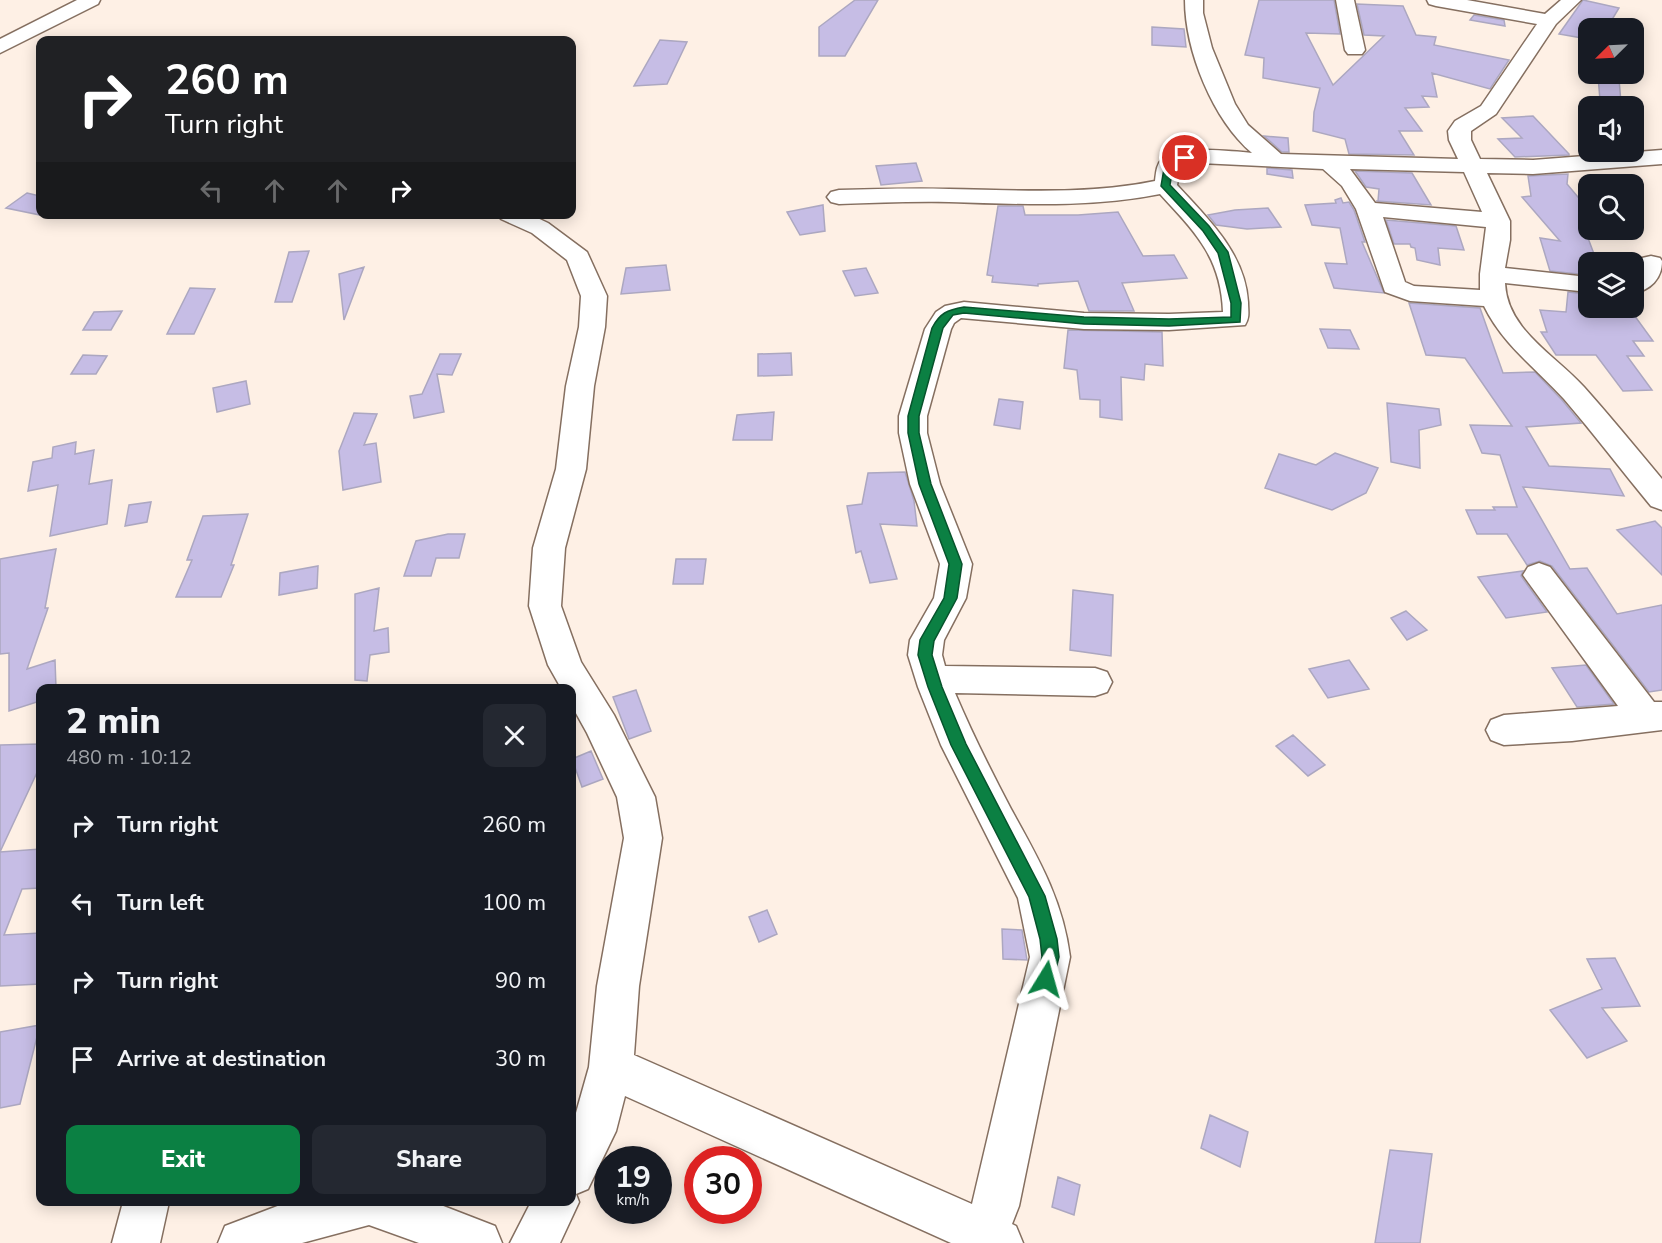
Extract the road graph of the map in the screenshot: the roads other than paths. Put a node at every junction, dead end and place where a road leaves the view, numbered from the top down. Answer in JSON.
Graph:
{"nodes":[{"id":1,"x":91,"y":0,"type":"edge"},
{"id":2,"x":1194,"y":0,"type":"edge"},
{"id":3,"x":1345,"y":0,"type":"edge"},
{"id":4,"x":1436,"y":0,"type":"edge"},
{"id":5,"x":1572,"y":0,"type":"edge"},
{"id":6,"x":1549,"y":20,"type":"junction"},
{"id":7,"x":0,"y":47,"type":"edge"},
{"id":8,"x":1354,"y":50,"type":"dead end"},
{"id":9,"x":1662,"y":157,"type":"edge"},
{"id":10,"x":1275,"y":161,"type":"junction"},
{"id":11,"x":1328,"y":161,"type":"junction"},
{"id":12,"x":1471,"y":166,"type":"junction"},
{"id":13,"x":1165,"y":186,"type":"junction"},
{"id":14,"x":839,"y":197,"type":"dead end"},
{"id":15,"x":1368,"y":209,"type":"junction"},
{"id":16,"x":520,"y":219,"type":"edge"},
{"id":17,"x":1498,"y":221,"type":"junction"},
{"id":18,"x":1651,"y":263,"type":"dead end"},
{"id":19,"x":1644,"y":280,"type":"edge"},
{"id":20,"x":1578,"y":284,"type":"edge"},
{"id":21,"x":1492,"y":286,"type":"junction"},
{"id":22,"x":1662,"y":500,"type":"edge"},
{"id":23,"x":1539,"y":575,"type":"dead end"},
{"id":24,"x":933,"y":679,"type":"junction"},
{"id":25,"x":1095,"y":682,"type":"dead end"},
{"id":26,"x":1654,"y":717,"type":"edge"},
{"id":27,"x":1504,"y":730,"type":"dead end"},
{"id":28,"x":611,"y":1067,"type":"junction"},
{"id":29,"x":576,"y":1165,"type":"edge"},
{"id":30,"x":145,"y":1206,"type":"edge"},
{"id":31,"x":353,"y":1206,"type":"edge"},
{"id":32,"x":384,"y":1206,"type":"edge"},
{"id":33,"x":554,"y":1206,"type":"edge"},
{"id":34,"x":991,"y":1238,"type":"edge"},
{"id":35,"x":136,"y":1243,"type":"edge"},
{"id":36,"x":242,"y":1243,"type":"edge"},
{"id":37,"x":478,"y":1243,"type":"edge"},
{"id":38,"x":534,"y":1243,"type":"edge"}],
"edges":[{"from":1,"to":7,"type":"street"},
{"from":2,"to":10,"type":"street"},
{"from":3,"to":8,"type":"street"},
{"from":4,"to":6,"type":"street"},
{"from":5,"to":6,"type":"street"},
{"from":6,"to":12,"type":"street"},
{"from":9,"to":12,"type":"street"},
{"from":10,"to":11,"type":"street"},
{"from":10,"to":13,"type":"street"},
{"from":11,"to":12,"type":"street"},
{"from":11,"to":15,"type":"street"},
{"from":12,"to":17,"type":"street"},
{"from":13,"to":14,"type":"street"},
{"from":13,"to":24,"type":"street"},
{"from":15,"to":17,"type":"street"},
{"from":15,"to":21,"type":"street"},
{"from":16,"to":28,"type":"street"},
{"from":17,"to":21,"type":"street"},
{"from":18,"to":19,"type":"street"},
{"from":20,"to":21,"type":"street"},
{"from":21,"to":22,"type":"street"},
{"from":23,"to":26,"type":"street"},
{"from":24,"to":25,"type":"street"},
{"from":24,"to":34,"type":"street"},
{"from":26,"to":27,"type":"street"},
{"from":28,"to":29,"type":"street"},
{"from":28,"to":34,"type":"street"},
{"from":30,"to":35,"type":"street"},
{"from":31,"to":36,"type":"street"},
{"from":32,"to":37,"type":"street"},
{"from":33,"to":38,"type":"street"}]}
